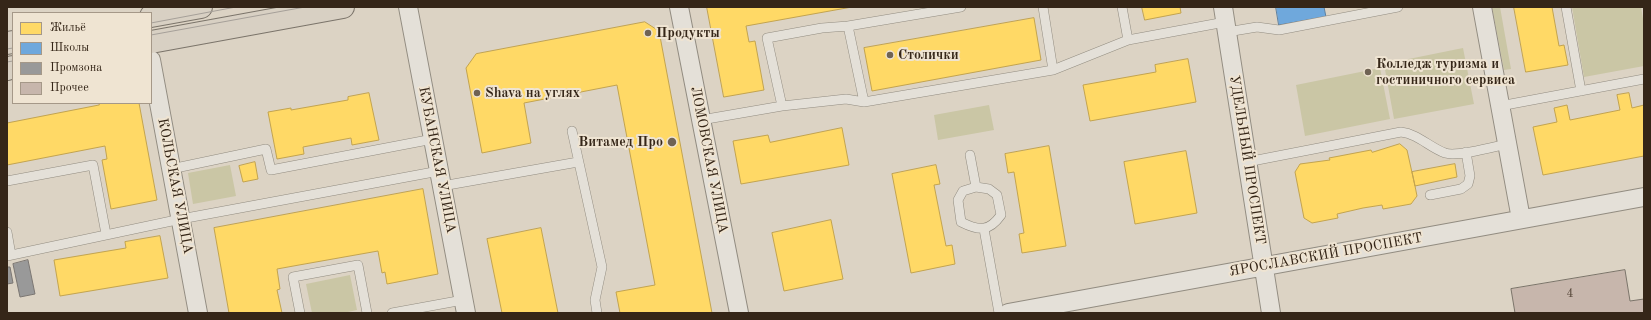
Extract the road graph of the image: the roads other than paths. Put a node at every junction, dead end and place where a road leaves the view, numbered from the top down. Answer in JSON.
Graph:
{"nodes":[{"id":1,"x":201,"y":7,"type":"edge"},
{"id":2,"x":343,"y":7,"type":"edge"},
{"id":3,"x":408,"y":7,"type":"edge"},
{"id":4,"x":679,"y":7,"type":"edge"},
{"id":5,"x":961,"y":7,"type":"edge"},
{"id":6,"x":1043,"y":7,"type":"edge"},
{"id":7,"x":1122,"y":7,"type":"edge"},
{"id":8,"x":1398,"y":7,"type":"edge"},
{"id":9,"x":1482,"y":7,"type":"edge"},
{"id":10,"x":1566,"y":7,"type":"edge"},
{"id":11,"x":152,"y":16,"type":"edge"},
{"id":12,"x":1225,"y":20,"type":"edge"},
{"id":13,"x":848,"y":26,"type":"junction"},
{"id":14,"x":1128,"y":40,"type":"junction"},
{"id":15,"x":152,"y":42,"type":"edge"},
{"id":16,"x":152,"y":65,"type":"edge"},
{"id":17,"x":1053,"y":70,"type":"junction"},
{"id":18,"x":1644,"y":79,"type":"edge"},
{"id":19,"x":1581,"y":90,"type":"junction"},
{"id":20,"x":864,"y":102,"type":"junction"},
{"id":21,"x":782,"y":106,"type":"junction"},
{"id":22,"x":1500,"y":106,"type":"junction"},
{"id":23,"x":701,"y":120,"type":"junction"},
{"id":24,"x":572,"y":131,"type":"dead end"},
{"id":25,"x":432,"y":139,"type":"junction"},
{"id":26,"x":1507,"y":144,"type":"junction"},
{"id":27,"x":1466,"y":152,"type":"junction"},
{"id":28,"x":970,"y":155,"type":"dead end"},
{"id":29,"x":578,"y":162,"type":"junction"},
{"id":30,"x":1247,"y":162,"type":"junction"},
{"id":31,"x":171,"y":169,"type":"junction"},
{"id":32,"x":440,"y":178,"type":"junction"},
{"id":33,"x":7,"y":181,"type":"edge"},
{"id":34,"x":976,"y":187,"type":"junction"},
{"id":35,"x":1430,"y":195,"type":"dead end"},
{"id":36,"x":1644,"y":197,"type":"edge"},
{"id":37,"x":181,"y":219,"type":"junction"},
{"id":38,"x":1521,"y":220,"type":"junction"},
{"id":39,"x":984,"y":229,"type":"junction"},
{"id":40,"x":7,"y":232,"type":"edge"},
{"id":41,"x":106,"y":234,"type":"junction"},
{"id":42,"x":9,"y":255,"type":"edge"},
{"id":43,"x":1263,"y":266,"type":"junction"},
{"id":44,"x":464,"y":306,"type":"edge"},
{"id":45,"x":198,"y":313,"type":"edge"},
{"id":46,"x":300,"y":313,"type":"edge"},
{"id":47,"x":367,"y":313,"type":"edge"},
{"id":48,"x":392,"y":313,"type":"edge"},
{"id":49,"x":597,"y":313,"type":"edge"},
{"id":50,"x":739,"y":313,"type":"edge"},
{"id":51,"x":999,"y":313,"type":"edge"},
{"id":52,"x":1008,"y":313,"type":"edge"},
{"id":53,"x":1271,"y":313,"type":"edge"}],
"edges":[{"from":1,"to":11,"type":"main road"},
{"from":2,"to":15,"type":"main road"},
{"from":3,"to":25,"type":"street","name":"КУБАНСКАЯ УЛИЦА"},
{"from":4,"to":23,"type":"street","name":"ЛОМОВСКАЯ УЛИЦА"},
{"from":5,"to":13,"type":"lane"},
{"from":6,"to":17,"type":"lane"},
{"from":7,"to":14,"type":"lane"},
{"from":8,"to":12,"type":"lane"},
{"from":9,"to":22,"type":"street"},
{"from":10,"to":19,"type":"lane"},
{"from":12,"to":14,"type":"lane"},
{"from":12,"to":30,"type":"street","name":"УДЕЛЬНЫЙ ПРОСПЕКТ"},
{"from":13,"to":20,"type":"lane"},
{"from":13,"to":21,"type":"lane"},
{"from":14,"to":17,"type":"lane"},
{"from":16,"to":31,"type":"street","name":"КОЛЬСКАЯ УЛИЦА"},
{"from":17,"to":20,"type":"lane"},
{"from":18,"to":19,"type":"lane"},
{"from":19,"to":22,"type":"lane"},
{"from":20,"to":21,"type":"lane"},
{"from":21,"to":23,"type":"lane"},
{"from":22,"to":26,"type":"street"},
{"from":23,"to":50,"type":"street","name":"ЛОМОВСКАЯ УЛИЦА"},
{"from":24,"to":29,"type":"lane"},
{"from":25,"to":31,"type":"lane"},
{"from":25,"to":32,"type":"street","name":"КУБАНСКАЯ УЛИЦА"},
{"from":26,"to":27,"type":"lane"},
{"from":26,"to":38,"type":"street"},
{"from":27,"to":30,"type":"lane"},
{"from":27,"to":35,"type":"lane"},
{"from":28,"to":34,"type":"lane"},
{"from":29,"to":32,"type":"lane"},
{"from":29,"to":49,"type":"lane"},
{"from":30,"to":43,"type":"street","name":"УДЕЛЬНЫЙ ПРОСПЕКТ"},
{"from":31,"to":37,"type":"street","name":"КОЛЬСКАЯ УЛИЦА"},
{"from":32,"to":37,"type":"lane"},
{"from":32,"to":44,"type":"street","name":"КУБАНСКАЯ УЛИЦА"},
{"from":33,"to":41,"type":"lane"},
{"from":34,"to":39,"type":"lane"},
{"from":34,"to":39,"type":"lane"},
{"from":36,"to":38,"type":"street","name":"ЯРОСЛАВСКИЙ ПРОСПЕКТ"},
{"from":37,"to":41,"type":"lane"},
{"from":37,"to":45,"type":"street","name":"КОЛЬСКАЯ УЛИЦА"},
{"from":38,"to":43,"type":"street","name":"ЯРОСЛАВСКИЙ ПРОСПЕКТ"},
{"from":39,"to":51,"type":"lane"},
{"from":40,"to":42,"type":"lane"},
{"from":41,"to":42,"type":"lane"},
{"from":43,"to":52,"type":"street","name":"ЯРОСЛАВСКИЙ ПРОСПЕКТ"},
{"from":43,"to":53,"type":"street","name":"УДЕЛЬНЫЙ ПРОСПЕКТ"},
{"from":44,"to":48,"type":"lane"},
{"from":46,"to":47,"type":"lane"}]}
